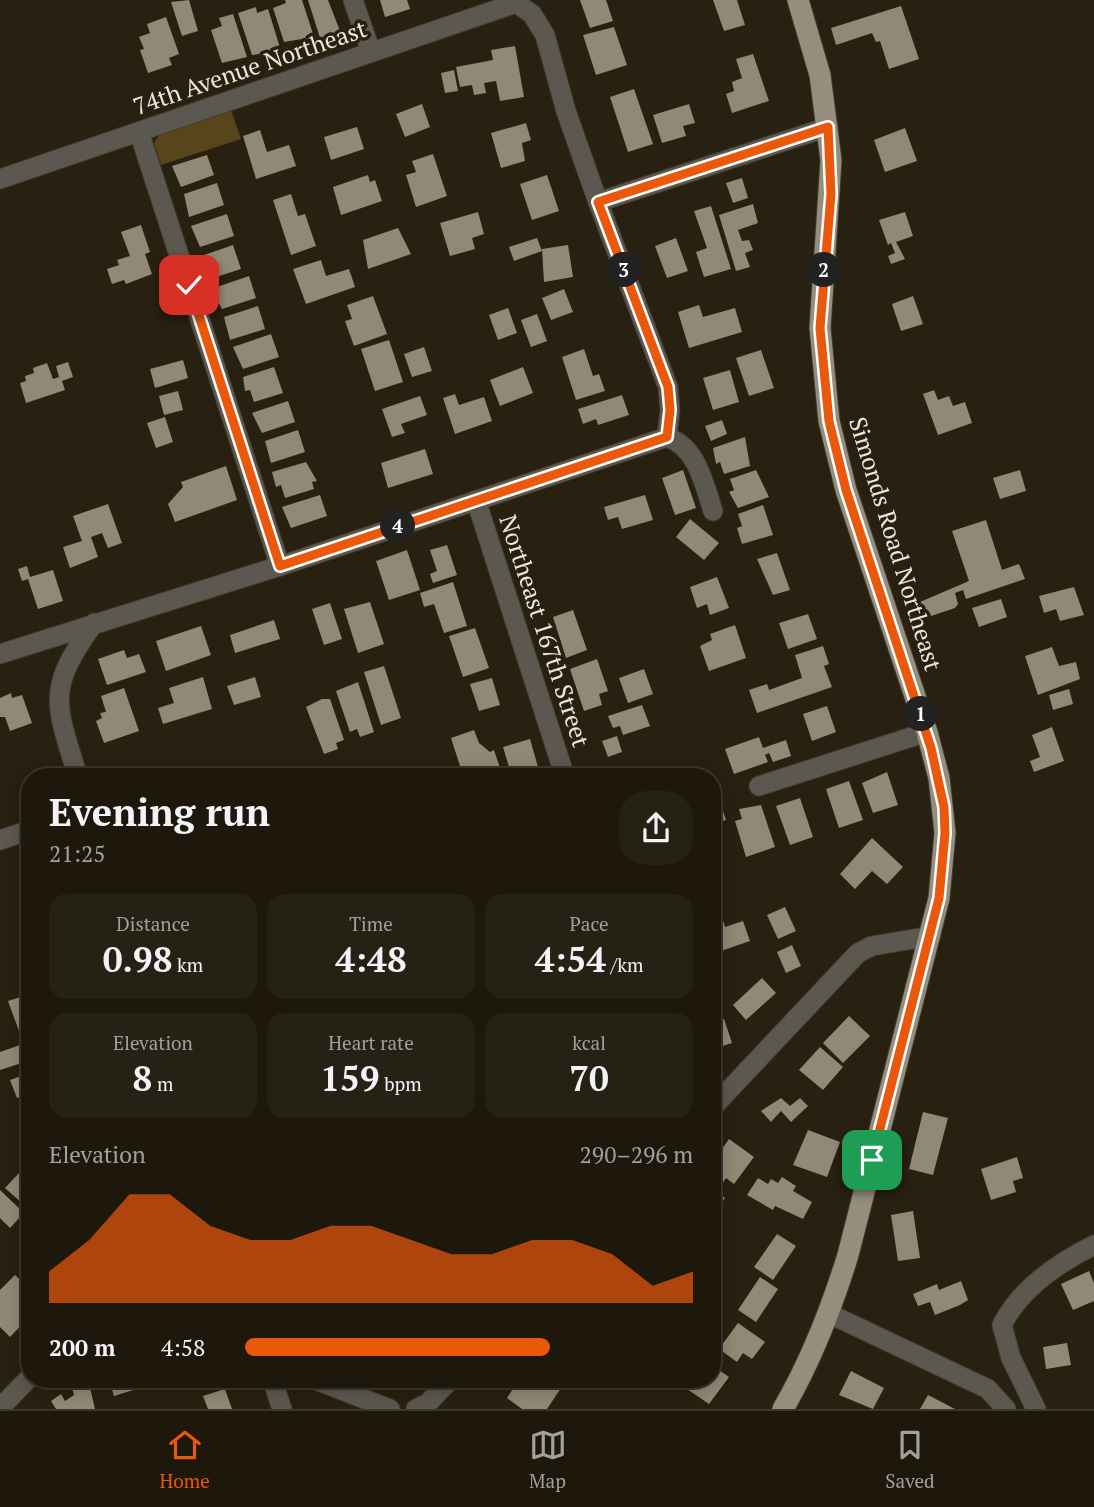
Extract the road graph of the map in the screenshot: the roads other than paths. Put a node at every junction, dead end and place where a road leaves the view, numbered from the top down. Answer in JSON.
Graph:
{"nodes":[{"id":1,"x":353,"y":0,"type":"edge"},
{"id":2,"x":798,"y":0,"type":"edge"},
{"id":3,"x":371,"y":52,"type":"junction"},
{"id":4,"x":828,"y":127,"type":"junction"},
{"id":5,"x":139,"y":132,"type":"junction"},
{"id":6,"x":0,"y":179,"type":"edge"},
{"id":7,"x":598,"y":202,"type":"junction"},
{"id":8,"x":667,"y":437,"type":"junction"},
{"id":9,"x":476,"y":500,"type":"junction"},
{"id":10,"x":713,"y":512,"type":"dead end"},
{"id":11,"x":280,"y":566,"type":"junction"},
{"id":12,"x":94,"y":623,"type":"junction"},
{"id":13,"x":0,"y":654,"type":"edge"},
{"id":14,"x":927,"y":733,"type":"junction"},
{"id":15,"x":75,"y":768,"type":"edge"},
{"id":16,"x":562,"y":768,"type":"edge"},
{"id":17,"x":759,"y":786,"type":"dead end"},
{"id":18,"x":21,"y":833,"type":"edge"},
{"id":19,"x":0,"y":840,"type":"edge"},
{"id":20,"x":930,"y":936,"type":"junction"},
{"id":21,"x":721,"y":1098,"type":"edge"},
{"id":22,"x":1094,"y":1245,"type":"edge"},
{"id":23,"x":830,"y":1314,"type":"junction"},
{"id":24,"x":21,"y":1386,"type":"edge"},
{"id":25,"x":275,"y":1388,"type":"edge"},
{"id":26,"x":336,"y":1388,"type":"edge"},
{"id":27,"x":442,"y":1388,"type":"edge"},
{"id":28,"x":0,"y":1408,"type":"edge"},
{"id":29,"x":282,"y":1409,"type":"edge"},
{"id":30,"x":390,"y":1409,"type":"edge"},
{"id":31,"x":416,"y":1409,"type":"edge"},
{"id":32,"x":783,"y":1409,"type":"edge"},
{"id":33,"x":1006,"y":1409,"type":"edge"},
{"id":34,"x":1036,"y":1409,"type":"edge"}],
"edges":[{"from":1,"to":3,"type":"street"},
{"from":2,"to":4,"type":"main road","name":"Simonds Road Northeast"},
{"from":3,"to":5,"type":"street","name":"74th Avenue Northeast"},
{"from":3,"to":7,"type":"street","name":"74th Avenue Northeast"},
{"from":4,"to":7,"type":"street"},
{"from":4,"to":14,"type":"main road","name":"Simonds Road Northeast"},
{"from":5,"to":6,"type":"street","name":"74th Avenue Northeast"},
{"from":5,"to":11,"type":"street"},
{"from":7,"to":8,"type":"street"},
{"from":8,"to":9,"type":"street"},
{"from":8,"to":10,"type":"street"},
{"from":9,"to":11,"type":"street"},
{"from":9,"to":16,"type":"street","name":"Northeast 167th Street"},
{"from":11,"to":12,"type":"street"},
{"from":12,"to":13,"type":"street"},
{"from":12,"to":15,"type":"street"},
{"from":14,"to":17,"type":"street"},
{"from":14,"to":20,"type":"main road","name":"Simonds Road Northeast"},
{"from":18,"to":19,"type":"street"},
{"from":20,"to":21,"type":"street"},
{"from":20,"to":23,"type":"main road","name":"Simonds Road Northeast"},
{"from":22,"to":34,"type":"street"},
{"from":23,"to":32,"type":"main road","name":"Simonds Road Northeast"},
{"from":23,"to":33,"type":"street"},
{"from":24,"to":28,"type":"street"},
{"from":25,"to":29,"type":"street"},
{"from":26,"to":30,"type":"street"},
{"from":27,"to":31,"type":"street"}]}
